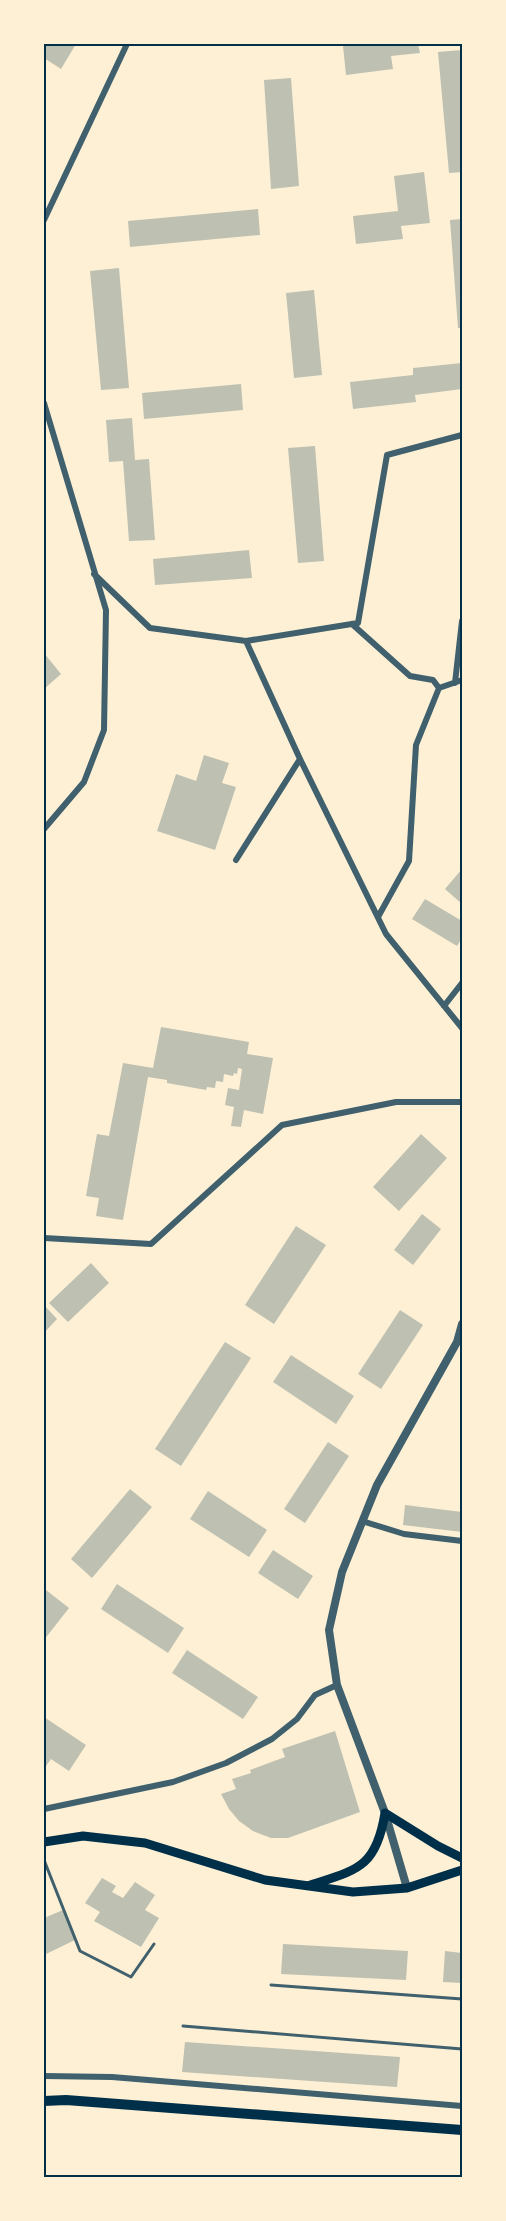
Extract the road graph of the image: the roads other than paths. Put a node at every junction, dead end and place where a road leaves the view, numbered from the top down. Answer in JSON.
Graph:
{"nodes":[{"id":1,"x":127,"y":44,"type":"edge"},
{"id":2,"x":44,"y":220,"type":"edge"},
{"id":3,"x":44,"y":403,"type":"edge"},
{"id":4,"x":462,"y":435,"type":"edge"},
{"id":5,"x":94,"y":574,"type":"junction"},
{"id":6,"x":462,"y":621,"type":"edge"},
{"id":7,"x":352,"y":624,"type":"junction"},
{"id":8,"x":246,"y":641,"type":"junction"},
{"id":9,"x":459,"y":682,"type":"edge"},
{"id":10,"x":439,"y":688,"type":"junction"},
{"id":11,"x":300,"y":759,"type":"junction"},
{"id":12,"x":44,"y":829,"type":"edge"},
{"id":13,"x":236,"y":860,"type":"dead end"},
{"id":14,"x":378,"y":917,"type":"junction"},
{"id":15,"x":462,"y":983,"type":"edge"},
{"id":16,"x":444,"y":1006,"type":"junction"},
{"id":17,"x":462,"y":1028,"type":"edge"},
{"id":18,"x":462,"y":1102,"type":"edge"},
{"id":19,"x":44,"y":1238,"type":"edge"},
{"id":20,"x":462,"y":1324,"type":"edge"},
{"id":21,"x":362,"y":1521,"type":"junction"},
{"id":22,"x":462,"y":1541,"type":"edge"},
{"id":23,"x":337,"y":1685,"type":"junction"},
{"id":24,"x":44,"y":1809,"type":"edge"},
{"id":25,"x":385,"y":1813,"type":"junction"},
{"id":26,"x":44,"y":1842,"type":"edge"},
{"id":27,"x":462,"y":1858,"type":"edge"},
{"id":28,"x":44,"y":1860,"type":"edge"},
{"id":29,"x":462,"y":1870,"type":"edge"},
{"id":30,"x":306,"y":1887,"type":"junction"},
{"id":31,"x":407,"y":1888,"type":"junction"},
{"id":32,"x":153,"y":1944,"type":"dead end"},
{"id":33,"x":271,"y":1985,"type":"dead end"},
{"id":34,"x":462,"y":1999,"type":"edge"},
{"id":35,"x":183,"y":2026,"type":"dead end"},
{"id":36,"x":462,"y":2049,"type":"edge"},
{"id":37,"x":44,"y":2076,"type":"edge"},
{"id":38,"x":44,"y":2101,"type":"edge"},
{"id":39,"x":462,"y":2106,"type":"edge"},
{"id":40,"x":462,"y":2130,"type":"edge"}],
"edges":[{"from":1,"to":2,"type":"street"},
{"from":3,"to":5,"type":"street"},
{"from":4,"to":7,"type":"street"},
{"from":5,"to":8,"type":"street"},
{"from":5,"to":12,"type":"street"},
{"from":6,"to":9,"type":"street"},
{"from":7,"to":8,"type":"street"},
{"from":7,"to":10,"type":"street"},
{"from":8,"to":11,"type":"street"},
{"from":9,"to":10,"type":"street"},
{"from":10,"to":14,"type":"street"},
{"from":11,"to":13,"type":"street"},
{"from":11,"to":14,"type":"street"},
{"from":14,"to":16,"type":"street"},
{"from":15,"to":16,"type":"street"},
{"from":16,"to":17,"type":"street"},
{"from":18,"to":19,"type":"street"},
{"from":20,"to":21,"type":"street"},
{"from":21,"to":22,"type":"street"},
{"from":21,"to":23,"type":"street"},
{"from":23,"to":24,"type":"street"},
{"from":23,"to":25,"type":"street"},
{"from":25,"to":27,"type":"main road"},
{"from":25,"to":30,"type":"main road"},
{"from":25,"to":31,"type":"street"},
{"from":26,"to":30,"type":"main road"},
{"from":28,"to":32,"type":"lane"},
{"from":29,"to":31,"type":"main road"},
{"from":30,"to":31,"type":"main road"},
{"from":33,"to":34,"type":"lane"},
{"from":35,"to":36,"type":"lane"},
{"from":37,"to":39,"type":"street"},
{"from":38,"to":40,"type":"highway"}]}
